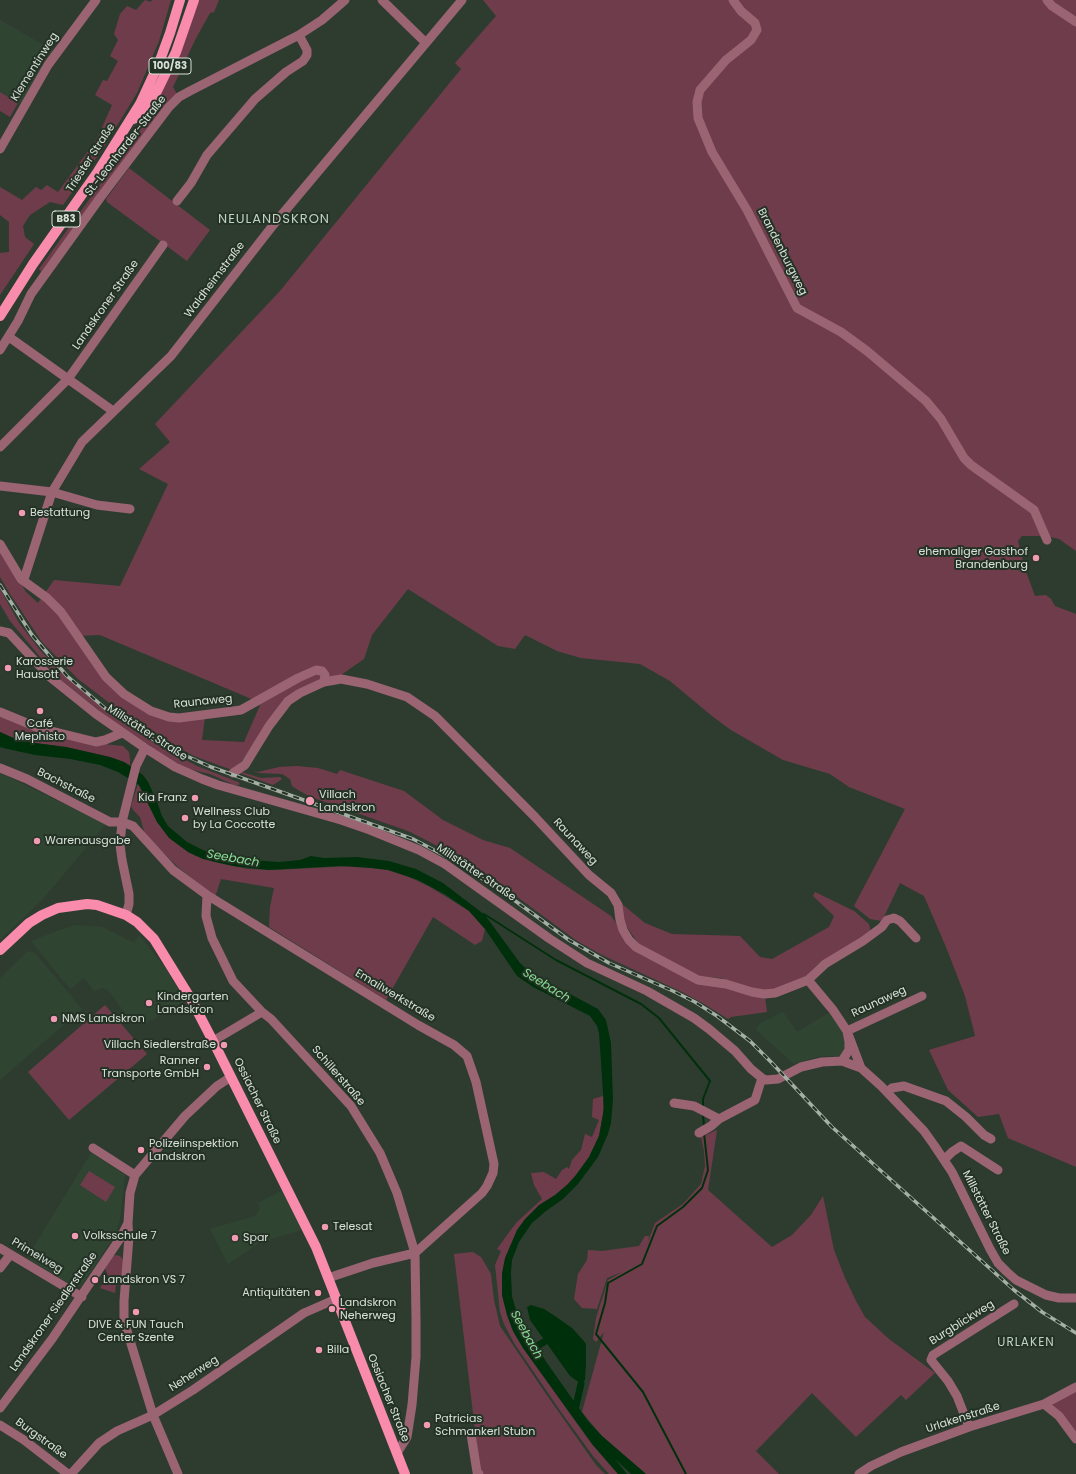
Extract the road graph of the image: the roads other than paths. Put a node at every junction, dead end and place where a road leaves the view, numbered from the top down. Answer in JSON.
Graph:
{"nodes":[{"id":1,"x":96,"y":0,"type":"edge"},
{"id":2,"x":180,"y":0,"type":"edge"},
{"id":3,"x":194,"y":0,"type":"edge"},
{"id":4,"x":345,"y":0,"type":"edge"},
{"id":5,"x":382,"y":0,"type":"edge"},
{"id":6,"x":462,"y":0,"type":"edge"},
{"id":7,"x":733,"y":0,"type":"edge"},
{"id":8,"x":1047,"y":0,"type":"edge"},
{"id":9,"x":1076,"y":22,"type":"edge"},
{"id":10,"x":300,"y":36,"type":"junction"},
{"id":11,"x":426,"y":43,"type":"junction"},
{"id":12,"x":130,"y":120,"type":"junction"},
{"id":13,"x":0,"y":149,"type":"edge"},
{"id":14,"x":177,"y":201,"type":"dead end"},
{"id":15,"x":163,"y":245,"type":"dead end"},
{"id":16,"x":0,"y":316,"type":"edge"},
{"id":17,"x":9,"y":337,"type":"junction"},
{"id":18,"x":0,"y":350,"type":"edge"},
{"id":19,"x":68,"y":379,"type":"junction"},
{"id":20,"x":113,"y":411,"type":"junction"},
{"id":21,"x":0,"y":447,"type":"edge"},
{"id":22,"x":0,"y":486,"type":"edge"},
{"id":23,"x":52,"y":492,"type":"junction"},
{"id":24,"x":130,"y":509,"type":"dead end"},
{"id":25,"x":1047,"y":540,"type":"dead end"},
{"id":26,"x":0,"y":544,"type":"edge"},
{"id":27,"x":22,"y":579,"type":"junction"},
{"id":28,"x":0,"y":631,"type":"edge"},
{"id":29,"x":324,"y":682,"type":"junction"},
{"id":30,"x":0,"y":712,"type":"edge"},
{"id":31,"x":122,"y":733,"type":"junction"},
{"id":32,"x":145,"y":748,"type":"junction"},
{"id":33,"x":0,"y":768,"type":"edge"},
{"id":34,"x":233,"y":773,"type":"dead end"},
{"id":35,"x":122,"y":822,"type":"junction"},
{"id":36,"x":207,"y":895,"type":"junction"},
{"id":37,"x":126,"y":915,"type":"junction"},
{"id":38,"x":916,"y":938,"type":"dead end"},
{"id":39,"x":0,"y":950,"type":"edge"},
{"id":40,"x":808,"y":980,"type":"junction"},
{"id":41,"x":922,"y":996,"type":"dead end"},
{"id":42,"x":262,"y":1012,"type":"junction"},
{"id":43,"x":847,"y":1031,"type":"junction"},
{"id":44,"x":213,"y":1041,"type":"junction"},
{"id":45,"x":842,"y":1061,"type":"junction"},
{"id":46,"x":861,"y":1068,"type":"junction"},
{"id":47,"x":231,"y":1077,"type":"junction"},
{"id":48,"x":762,"y":1078,"type":"junction"},
{"id":49,"x":887,"y":1092,"type":"junction"},
{"id":50,"x":674,"y":1102,"type":"dead end"},
{"id":51,"x":715,"y":1117,"type":"junction"},
{"id":52,"x":698,"y":1133,"type":"dead end"},
{"id":53,"x":991,"y":1139,"type":"dead end"},
{"id":54,"x":93,"y":1148,"type":"dead end"},
{"id":55,"x":944,"y":1160,"type":"junction"},
{"id":56,"x":998,"y":1170,"type":"dead end"},
{"id":57,"x":135,"y":1175,"type":"junction"},
{"id":58,"x":128,"y":1223,"type":"junction"},
{"id":59,"x":0,"y":1248,"type":"edge"},
{"id":60,"x":113,"y":1248,"type":"junction"},
{"id":61,"x":415,"y":1253,"type":"junction"},
{"id":62,"x":128,"y":1254,"type":"junction"},
{"id":63,"x":10,"y":1255,"type":"junction"},
{"id":64,"x":0,"y":1268,"type":"edge"},
{"id":65,"x":328,"y":1278,"type":"junction"},
{"id":66,"x":82,"y":1296,"type":"junction"},
{"id":67,"x":1076,"y":1298,"type":"edge"},
{"id":68,"x":336,"y":1299,"type":"junction"},
{"id":69,"x":1014,"y":1304,"type":"dead end"},
{"id":70,"x":1076,"y":1387,"type":"edge"},
{"id":71,"x":1044,"y":1404,"type":"junction"},
{"id":72,"x":0,"y":1408,"type":"edge"},
{"id":73,"x":153,"y":1415,"type":"junction"},
{"id":74,"x":3,"y":1426,"type":"edge"},
{"id":75,"x":969,"y":1427,"type":"junction"},
{"id":76,"x":471,"y":1434,"type":"dead end"},
{"id":77,"x":1076,"y":1439,"type":"edge"},
{"id":78,"x":397,"y":1453,"type":"junction"},
{"id":79,"x":69,"y":1474,"type":"edge"},
{"id":80,"x":178,"y":1474,"type":"edge"},
{"id":81,"x":405,"y":1474,"type":"edge"},
{"id":82,"x":479,"y":1474,"type":"edge"},
{"id":83,"x":858,"y":1474,"type":"edge"}],
"edges":[{"from":1,"to":13,"type":"street","name":"Klementinweg"},
{"from":2,"to":12,"type":"main road","name":"Triester Straße","number":"B83"},
{"from":3,"to":12,"type":"main road","number":"100/83"},
{"from":4,"to":10,"type":"street","name":"St.-Leonharder-Straße"},
{"from":5,"to":11,"type":"street"},
{"from":6,"to":11,"type":"street","name":"Waldheimstraße"},
{"from":7,"to":25,"type":"street","name":"Brandenburgweg"},
{"from":8,"to":9,"type":"street"},
{"from":10,"to":14,"type":"street"},
{"from":10,"to":17,"type":"street","name":"St.-Leonharder-Straße"},
{"from":11,"to":20,"type":"street","name":"Waldheimstraße"},
{"from":12,"to":16,"type":"main road","name":"Triester Straße","number":"B83"},
{"from":15,"to":19,"type":"street","name":"Landskroner Straße"},
{"from":17,"to":18,"type":"street","name":"St.-Leonharder-Straße"},
{"from":17,"to":19,"type":"street"},
{"from":19,"to":20,"type":"street"},
{"from":19,"to":21,"type":"street","name":"Landskroner Straße"},
{"from":20,"to":23,"type":"street","name":"Waldheimstraße"},
{"from":22,"to":23,"type":"street"},
{"from":23,"to":24,"type":"street"},
{"from":23,"to":27,"type":"street","name":"Waldheimstraße"},
{"from":26,"to":27,"type":"street","name":"Raunaweg"},
{"from":27,"to":29,"type":"street","name":"Raunaweg"},
{"from":28,"to":31,"type":"street","name":"Millstätter Straße"},
{"from":29,"to":34,"type":"street","name":"Raunaweg"},
{"from":29,"to":40,"type":"street","name":"Raunaweg"},
{"from":30,"to":31,"type":"street"},
{"from":31,"to":32,"type":"street","name":"Millstätter Straße"},
{"from":32,"to":35,"type":"street"},
{"from":32,"to":48,"type":"street","name":"Millstätter Straße"},
{"from":33,"to":35,"type":"street","name":"Bachstraße"},
{"from":35,"to":36,"type":"street","name":"Emailwerkstraße"},
{"from":35,"to":37,"type":"street"},
{"from":36,"to":42,"type":"street","name":"Schillerstraße"},
{"from":36,"to":61,"type":"street","name":"Emailwerkstraße"},
{"from":37,"to":39,"type":"main road","name":"Ossiacher Straße"},
{"from":37,"to":44,"type":"main road","name":"Ossiacher Straße"},
{"from":38,"to":40,"type":"street","name":"Raunaweg"},
{"from":40,"to":43,"type":"street","name":"Raunaweg"},
{"from":41,"to":43,"type":"street","name":"Raunaweg"},
{"from":42,"to":44,"type":"street"},
{"from":42,"to":61,"type":"street","name":"Schillerstraße"},
{"from":43,"to":45,"type":"street","name":"Raunaweg"},
{"from":43,"to":46,"type":"street","name":"Raunaweg"},
{"from":44,"to":47,"type":"main road","name":"Ossiacher Straße"},
{"from":45,"to":46,"type":"street","name":"Millstätter Straße"},
{"from":45,"to":48,"type":"street","name":"Millstätter Straße"},
{"from":46,"to":49,"type":"street","name":"Millstätter Straße"},
{"from":47,"to":57,"type":"street","name":"Landskroner Siedlerstraße"},
{"from":47,"to":65,"type":"main road","name":"Ossiacher Straße"},
{"from":48,"to":51,"type":"street"},
{"from":49,"to":53,"type":"street"},
{"from":49,"to":55,"type":"street","name":"Millstätter Straße"},
{"from":50,"to":51,"type":"street"},
{"from":51,"to":52,"type":"street"},
{"from":54,"to":57,"type":"street"},
{"from":55,"to":56,"type":"street","name":"Millstätter Straße"},
{"from":55,"to":67,"type":"street","name":"Millstätter Straße"},
{"from":57,"to":58,"type":"street","name":"Landskroner Siedlerstraße"},
{"from":58,"to":60,"type":"street","name":"Landskroner Siedlerstraße"},
{"from":58,"to":62,"type":"street"},
{"from":59,"to":63,"type":"street","name":"Primelweg"},
{"from":60,"to":62,"type":"street"},
{"from":60,"to":66,"type":"street","name":"Landskroner Siedlerstraße"},
{"from":61,"to":65,"type":"street","name":"Emailwerkstraße"},
{"from":61,"to":78,"type":"street"},
{"from":62,"to":73,"type":"street"},
{"from":63,"to":64,"type":"street"},
{"from":63,"to":66,"type":"street","name":"Primelweg"},
{"from":65,"to":68,"type":"main road","name":"Ossiacher Straße"},
{"from":66,"to":72,"type":"street","name":"Landskroner Siedlerstraße"},
{"from":68,"to":73,"type":"street","name":"Neherweg"},
{"from":68,"to":78,"type":"main road","name":"Ossiacher Straße"},
{"from":69,"to":75,"type":"street","name":"Burgblickweg"},
{"from":70,"to":71,"type":"street","name":"Urlakenstraße"},
{"from":71,"to":75,"type":"street","name":"Urlakenstraße"},
{"from":71,"to":77,"type":"street"},
{"from":73,"to":79,"type":"street","name":"Neherweg"},
{"from":73,"to":80,"type":"street"},
{"from":74,"to":79,"type":"street","name":"Burgstraße"},
{"from":75,"to":83,"type":"street","name":"Urlakenstraße"},
{"from":76,"to":82,"type":"street"},
{"from":78,"to":81,"type":"main road","name":"Ossiacher Straße"}]}
